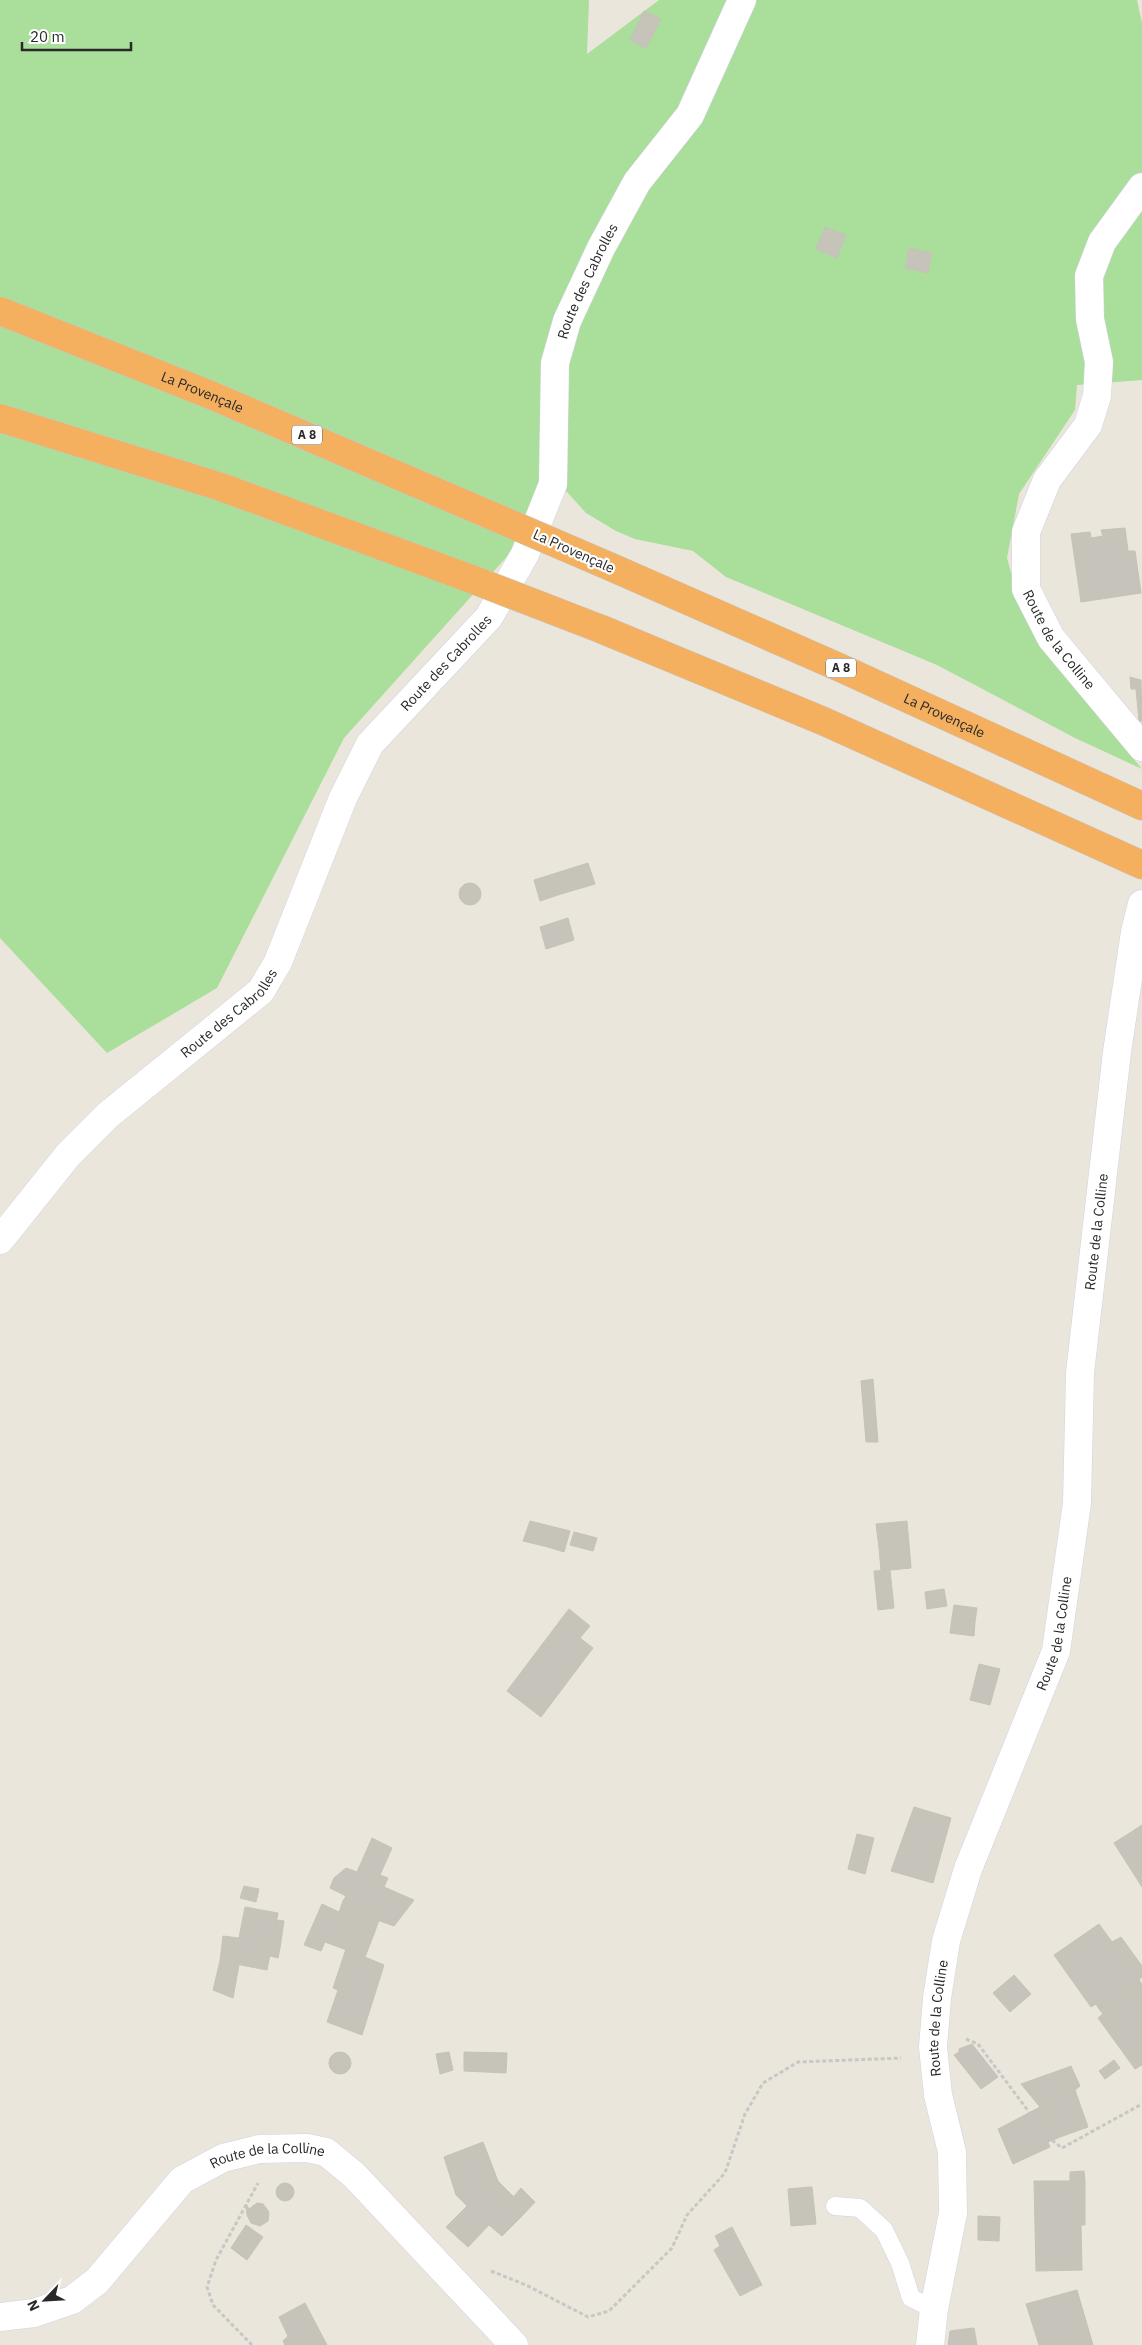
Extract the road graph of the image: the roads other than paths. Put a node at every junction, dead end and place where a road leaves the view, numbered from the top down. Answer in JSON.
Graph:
{"nodes":[{"id":1,"x":742,"y":0,"type":"edge"},
{"id":2,"x":1142,"y":187,"type":"edge"},
{"id":3,"x":0,"y":311,"type":"edge"},
{"id":4,"x":0,"y":418,"type":"edge"},
{"id":5,"x":1142,"y":748,"type":"edge"},
{"id":6,"x":1142,"y":806,"type":"edge"},
{"id":7,"x":1142,"y":866,"type":"edge"},
{"id":8,"x":1142,"y":904,"type":"edge"},
{"id":9,"x":0,"y":1240,"type":"edge"},
{"id":10,"x":835,"y":2206,"type":"dead end"},
{"id":11,"x":934,"y":2309,"type":"junction"},
{"id":12,"x":0,"y":2317,"type":"edge"},
{"id":13,"x":514,"y":2345,"type":"edge"},
{"id":14,"x":930,"y":2345,"type":"edge"}],
"edges":[{"from":1,"to":9,"type":"street","name":"Route des Cabrolles"},
{"from":2,"to":5,"type":"street","name":"Route de la Colline"},
{"from":3,"to":6,"type":"highway","name":"La Provençale","number":"A 8","bridge":true},
{"from":4,"to":7,"type":"highway","bridge":true},
{"from":8,"to":11,"type":"street","name":"Route de la Colline"},
{"from":10,"to":11,"type":"lane"},
{"from":11,"to":14,"type":"street","name":"Route de la Colline"},
{"from":12,"to":13,"type":"street","name":"Route de la Colline"}]}
